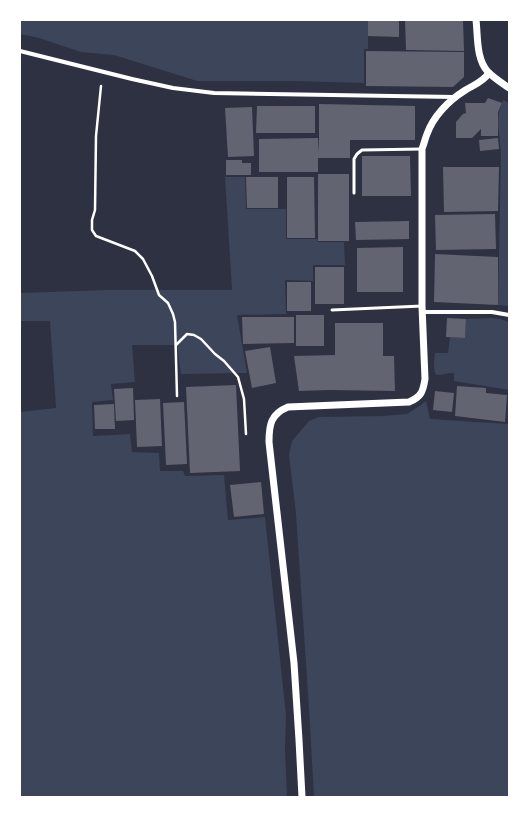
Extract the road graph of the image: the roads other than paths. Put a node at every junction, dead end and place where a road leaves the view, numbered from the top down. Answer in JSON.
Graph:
{"nodes":[{"id":1,"x":476,"y":20,"type":"edge"},
{"id":2,"x":20,"y":51,"type":"edge"},
{"id":3,"x":489,"y":73,"type":"junction"},
{"id":4,"x":509,"y":88,"type":"edge"},
{"id":5,"x":456,"y":97,"type":"junction"},
{"id":6,"x":422,"y":149,"type":"junction"},
{"id":7,"x":354,"y":193,"type":"dead end"},
{"id":8,"x":422,"y":309,"type":"junction"},
{"id":9,"x":332,"y":310,"type":"dead end"},
{"id":10,"x":509,"y":315,"type":"edge"},
{"id":11,"x":302,"y":797,"type":"edge"}],
"edges":[{"from":1,"to":3,"type":"street"},
{"from":2,"to":5,"type":"street"},
{"from":3,"to":4,"type":"street"},
{"from":3,"to":5,"type":"street"},
{"from":5,"to":6,"type":"street"},
{"from":6,"to":7,"type":"lane"},
{"from":6,"to":8,"type":"street"},
{"from":8,"to":9,"type":"lane"},
{"from":8,"to":10,"type":"street"},
{"from":8,"to":11,"type":"street"}]}
